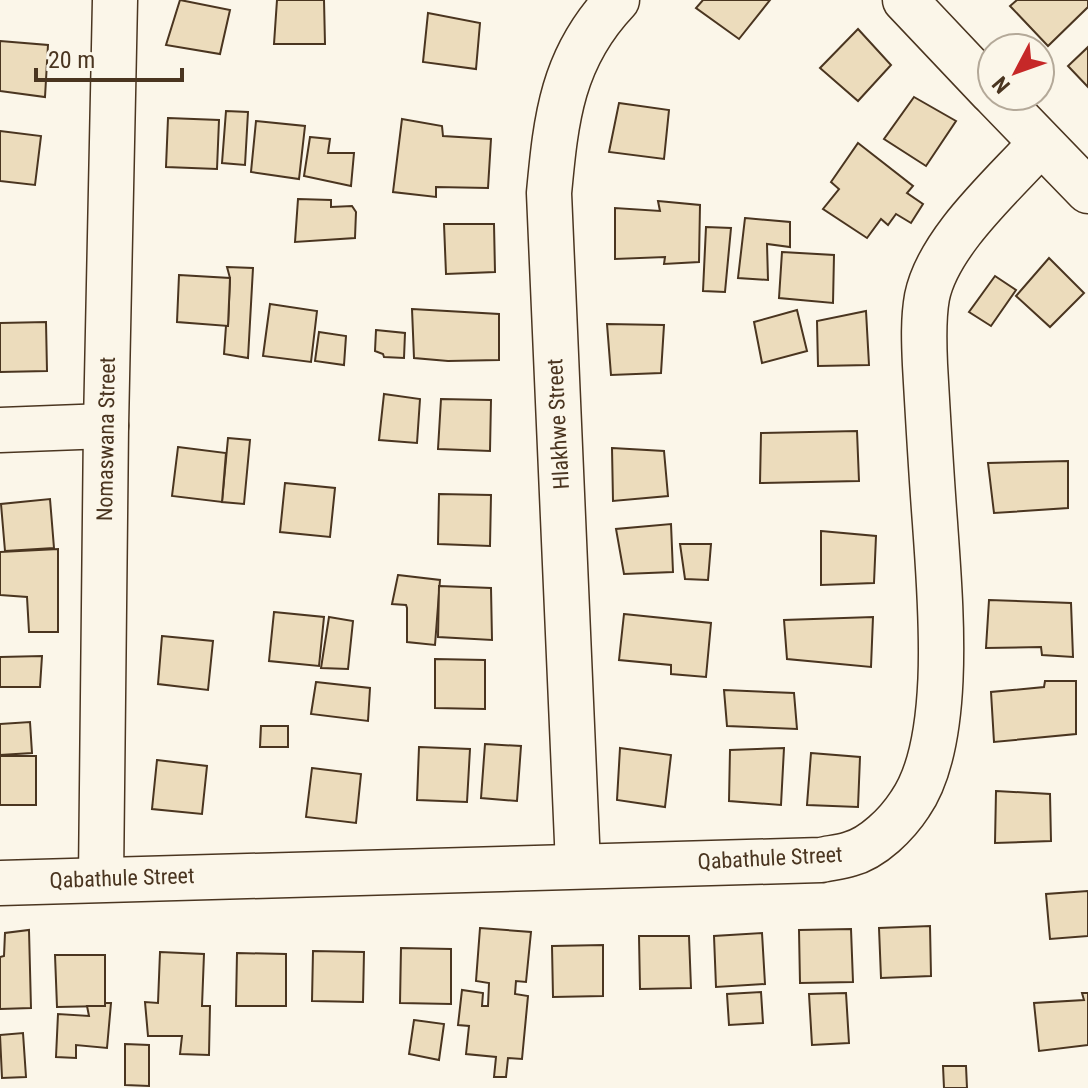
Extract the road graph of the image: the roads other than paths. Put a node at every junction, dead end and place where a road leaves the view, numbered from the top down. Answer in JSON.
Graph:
{"nodes":[{"id":1,"x":115,"y":0,"type":"edge"},
{"id":2,"x":617,"y":0,"type":"edge"},
{"id":3,"x":905,"y":0,"type":"edge"},
{"id":4,"x":976,"y":75,"type":"edge"},
{"id":5,"x":1011,"y":112,"type":"edge"},
{"id":6,"x":1040,"y":144,"type":"junction"},
{"id":7,"x":1088,"y":191,"type":"edge"},
{"id":8,"x":106,"y":426,"type":"junction"},
{"id":9,"x":0,"y":430,"type":"edge"},
{"id":10,"x":578,"y":865,"type":"junction"},
{"id":11,"x":101,"y":879,"type":"junction"},
{"id":12,"x":0,"y":883,"type":"edge"}],
"edges":[{"from":1,"to":8,"type":"street","name":"Nomaswana Street"},
{"from":2,"to":10,"type":"street","name":"Hlakhwe Street"},
{"from":3,"to":4,"type":"street"},
{"from":5,"to":6,"type":"street"},
{"from":6,"to":7,"type":"street"},
{"from":6,"to":10,"type":"street","name":"Qabathule Street"},
{"from":8,"to":9,"type":"street"},
{"from":8,"to":11,"type":"street","name":"Nomaswana Street"},
{"from":10,"to":11,"type":"street","name":"Qabathule Street"},
{"from":11,"to":12,"type":"street","name":"Qabathule Street"}]}
